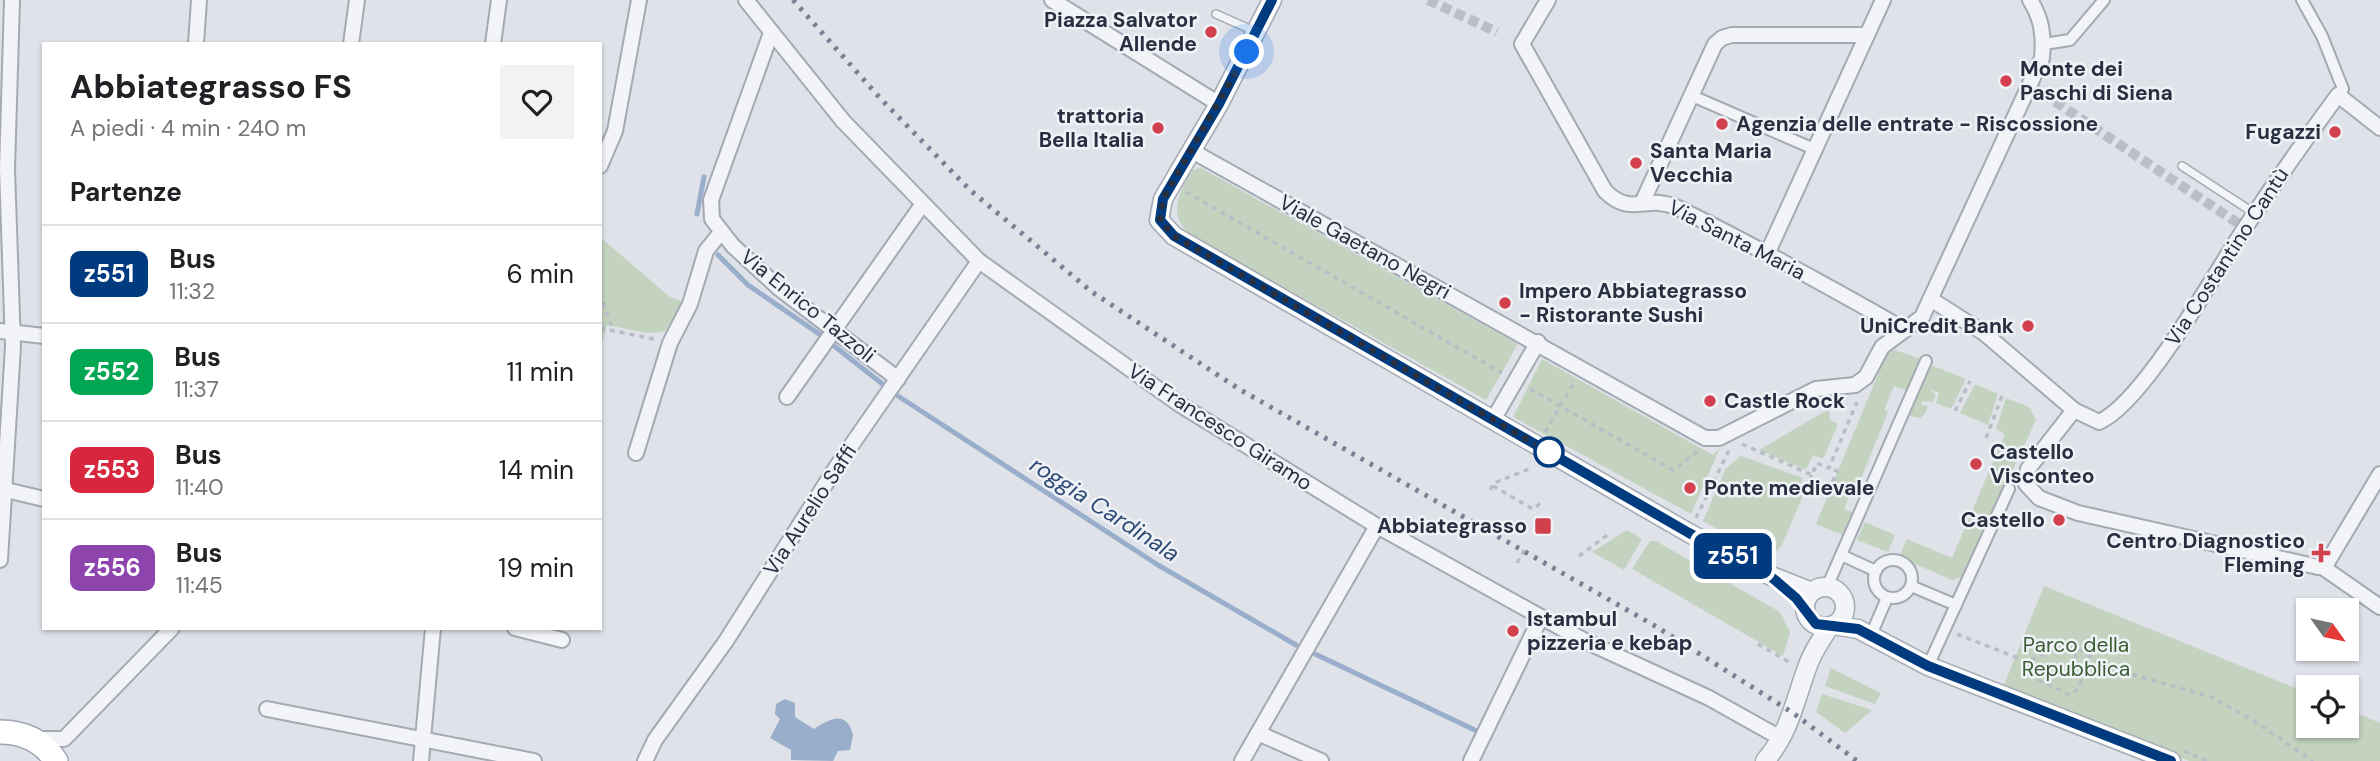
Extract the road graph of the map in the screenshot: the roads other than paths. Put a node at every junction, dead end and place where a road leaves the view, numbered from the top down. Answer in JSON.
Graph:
{"nodes":[{"id":1,"x":12,"y":0,"type":"edge"},
{"id":2,"x":199,"y":0,"type":"edge"},
{"id":3,"x":357,"y":0,"type":"edge"},
{"id":4,"x":499,"y":0,"type":"edge"},
{"id":5,"x":639,"y":0,"type":"edge"},
{"id":6,"x":746,"y":0,"type":"edge"},
{"id":7,"x":1052,"y":0,"type":"edge"},
{"id":8,"x":1272,"y":0,"type":"edge"},
{"id":9,"x":1548,"y":0,"type":"edge"},
{"id":10,"x":1883,"y":0,"type":"edge"},
{"id":11,"x":2030,"y":0,"type":"edge"},
{"id":12,"x":2104,"y":0,"type":"edge"},
{"id":13,"x":2301,"y":0,"type":"edge"},
{"id":14,"x":1216,"y":14,"type":"dead end"},
{"id":15,"x":771,"y":33,"type":"junction"},
{"id":16,"x":1257,"y":33,"type":"junction"},
{"id":17,"x":1865,"y":35,"type":"junction"},
{"id":18,"x":196,"y":42,"type":"edge"},
{"id":19,"x":351,"y":42,"type":"edge"},
{"id":20,"x":494,"y":42,"type":"edge"},
{"id":21,"x":2043,"y":44,"type":"junction"},
{"id":22,"x":1690,"y":95,"type":"junction"},
{"id":23,"x":2338,"y":95,"type":"junction"},
{"id":24,"x":1219,"y":104,"type":"junction"},
{"id":25,"x":2380,"y":128,"type":"edge"},
{"id":26,"x":1814,"y":149,"type":"junction"},
{"id":27,"x":1192,"y":151,"type":"junction"},
{"id":28,"x":602,"y":161,"type":"edge"},
{"id":29,"x":2182,"y":166,"type":"dead end"},
{"id":30,"x":1642,"y":203,"type":"junction"},
{"id":31,"x":922,"y":205,"type":"junction"},
{"id":32,"x":2255,"y":213,"type":"junction"},
{"id":33,"x":721,"y":232,"type":"junction"},
{"id":34,"x":1768,"y":252,"type":"junction"},
{"id":35,"x":979,"y":261,"type":"junction"},
{"id":36,"x":1932,"y":300,"type":"junction"},
{"id":37,"x":836,"y":331,"type":"junction"},
{"id":38,"x":6,"y":332,"type":"edge"},
{"id":39,"x":1898,"y":333,"type":"junction"},
{"id":40,"x":42,"y":336,"type":"edge"},
{"id":41,"x":1538,"y":342,"type":"junction"},
{"id":42,"x":1926,"y":361,"type":"dead end"},
{"id":43,"x":898,"y":379,"type":"junction"},
{"id":44,"x":787,"y":397,"type":"dead end"},
{"id":45,"x":2074,"y":410,"type":"junction"},
{"id":46,"x":1493,"y":420,"type":"junction"},
{"id":47,"x":636,"y":453,"type":"dead end"},
{"id":48,"x":2380,"y":474,"type":"edge"},
{"id":49,"x":2009,"y":489,"type":"dead end"},
{"id":50,"x":6,"y":490,"type":"junction"},
{"id":51,"x":42,"y":499,"type":"edge"},
{"id":52,"x":1377,"y":526,"type":"junction"},
{"id":53,"x":1840,"y":555,"type":"junction"},
{"id":54,"x":0,"y":560,"type":"edge"},
{"id":55,"x":2324,"y":564,"type":"junction"},
{"id":56,"x":1876,"y":571,"type":"junction"},
{"id":57,"x":1769,"y":575,"type":"junction"},
{"id":58,"x":1911,"y":586,"type":"junction"},
{"id":59,"x":1820,"y":590,"type":"junction"},
{"id":60,"x":1888,"y":598,"type":"junction"},
{"id":61,"x":1956,"y":605,"type":"junction"},
{"id":62,"x":2380,"y":607,"type":"edge"},
{"id":63,"x":1808,"y":615,"type":"junction"},
{"id":64,"x":1541,"y":617,"type":"junction"},
{"id":65,"x":1836,"y":621,"type":"junction"},
{"id":66,"x":170,"y":630,"type":"edge"},
{"id":67,"x":433,"y":630,"type":"edge"},
{"id":68,"x":523,"y":630,"type":"edge"},
{"id":69,"x":1865,"y":632,"type":"junction"},
{"id":70,"x":562,"y":640,"type":"dead end"},
{"id":71,"x":1800,"y":663,"type":"junction"},
{"id":72,"x":1928,"y":666,"type":"junction"},
{"id":73,"x":267,"y":709,"type":"dead end"},
{"id":74,"x":80,"y":726,"type":"junction"},
{"id":75,"x":1,"y":732,"type":"edge"},
{"id":76,"x":1258,"y":733,"type":"junction"},
{"id":77,"x":34,"y":739,"type":"junction"},
{"id":78,"x":422,"y":741,"type":"junction"},
{"id":79,"x":1779,"y":748,"type":"edge"},
{"id":80,"x":56,"y":761,"type":"edge"},
{"id":81,"x":63,"y":761,"type":"edge"},
{"id":82,"x":421,"y":761,"type":"edge"},
{"id":83,"x":534,"y":761,"type":"edge"},
{"id":84,"x":645,"y":761,"type":"edge"},
{"id":85,"x":1242,"y":761,"type":"edge"},
{"id":86,"x":1321,"y":761,"type":"edge"},
{"id":87,"x":1471,"y":761,"type":"edge"},
{"id":88,"x":1765,"y":761,"type":"edge"},
{"id":89,"x":2171,"y":761,"type":"edge"}],
"edges":[{"from":1,"to":38,"type":"street"},
{"from":2,"to":18,"type":"street"},
{"from":3,"to":19,"type":"street"},
{"from":4,"to":20,"type":"street"},
{"from":5,"to":28,"type":"street"},
{"from":6,"to":15,"type":"street","name":"Via Francesco Giramo"},
{"from":7,"to":24,"type":"street"},
{"from":8,"to":16,"type":"street"},
{"from":9,"to":30,"type":"street","name":"Via Santa Maria"},
{"from":10,"to":17,"type":"street"},
{"from":11,"to":21,"type":"street"},
{"from":12,"to":21,"type":"street"},
{"from":13,"to":23,"type":"street"},
{"from":14,"to":16,"type":"lane"},
{"from":15,"to":31,"type":"street","name":"Via Francesco Giramo"},
{"from":15,"to":33,"type":"street","name":"Via Enrico Tazzoli"},
{"from":16,"to":24,"type":"street"},
{"from":17,"to":22,"type":"street"},
{"from":17,"to":26,"type":"street"},
{"from":21,"to":36,"type":"street","name":"Viale Gaetano Negri"},
{"from":22,"to":26,"type":"street"},
{"from":22,"to":30,"type":"street"},
{"from":23,"to":25,"type":"street"},
{"from":23,"to":32,"type":"street","name":"Via Costantino Cantù"},
{"from":24,"to":27,"type":"street"},
{"from":26,"to":34,"type":"street"},
{"from":27,"to":41,"type":"street","name":"Viale Gaetano Negri"},
{"from":27,"to":46,"type":"street"},
{"from":29,"to":32,"type":"lane"},
{"from":30,"to":34,"type":"street","name":"Via Santa Maria"},
{"from":31,"to":35,"type":"street","name":"Via Francesco Giramo"},
{"from":31,"to":37,"type":"street"},
{"from":32,"to":45,"type":"street","name":"Via Costantino Cantù"},
{"from":33,"to":37,"type":"street","name":"Via Enrico Tazzoli"},
{"from":33,"to":47,"type":"street"},
{"from":34,"to":39,"type":"street","name":"Via Santa Maria"},
{"from":35,"to":43,"type":"street","name":"Via Aurelio Saffi"},
{"from":35,"to":52,"type":"street","name":"Via Francesco Giramo"},
{"from":36,"to":39,"type":"street","name":"Viale Gaetano Negri"},
{"from":36,"to":45,"type":"street"},
{"from":37,"to":43,"type":"street","name":"Via Enrico Tazzoli"},
{"from":37,"to":44,"type":"street"},
{"from":38,"to":40,"type":"street"},
{"from":38,"to":50,"type":"street"},
{"from":39,"to":41,"type":"street","name":"Viale Gaetano Negri"},
{"from":41,"to":46,"type":"street"},
{"from":42,"to":53,"type":"street"},
{"from":43,"to":84,"type":"street","name":"Via Aurelio Saffi"},
{"from":45,"to":55,"type":"street"},
{"from":46,"to":57,"type":"street"},
{"from":48,"to":55,"type":"street"},
{"from":49,"to":61,"type":"street"},
{"from":50,"to":51,"type":"street"},
{"from":50,"to":54,"type":"street"},
{"from":52,"to":64,"type":"street","name":"Via Francesco Giramo"},
{"from":52,"to":76,"type":"street"},
{"from":53,"to":56,"type":"street"},
{"from":53,"to":59,"type":"street"},
{"from":55,"to":62,"type":"street"},
{"from":56,"to":58,"type":"street"},
{"from":56,"to":60,"type":"street"},
{"from":57,"to":59,"type":"street"},
{"from":57,"to":63,"type":"street"},
{"from":58,"to":60,"type":"street"},
{"from":58,"to":61,"type":"street"},
{"from":59,"to":63,"type":"street"},
{"from":59,"to":65,"type":"street"},
{"from":60,"to":69,"type":"street"},
{"from":61,"to":72,"type":"street"},
{"from":63,"to":65,"type":"street"},
{"from":63,"to":71,"type":"street"},
{"from":64,"to":79,"type":"street","name":"Via Francesco Giramo"},
{"from":64,"to":87,"type":"street"},
{"from":65,"to":69,"type":"street"},
{"from":65,"to":71,"type":"street"},
{"from":66,"to":74,"type":"street"},
{"from":67,"to":78,"type":"street"},
{"from":68,"to":70,"type":"street"},
{"from":69,"to":72,"type":"street"},
{"from":71,"to":79,"type":"street"},
{"from":72,"to":89,"type":"street"},
{"from":73,"to":78,"type":"street"},
{"from":74,"to":77,"type":"street"},
{"from":74,"to":81,"type":"street"},
{"from":75,"to":77,"type":"main road"},
{"from":76,"to":85,"type":"street"},
{"from":76,"to":86,"type":"street"},
{"from":77,"to":80,"type":"main road"},
{"from":78,"to":82,"type":"street"},
{"from":78,"to":83,"type":"street"},
{"from":79,"to":88,"type":"street"}]}
